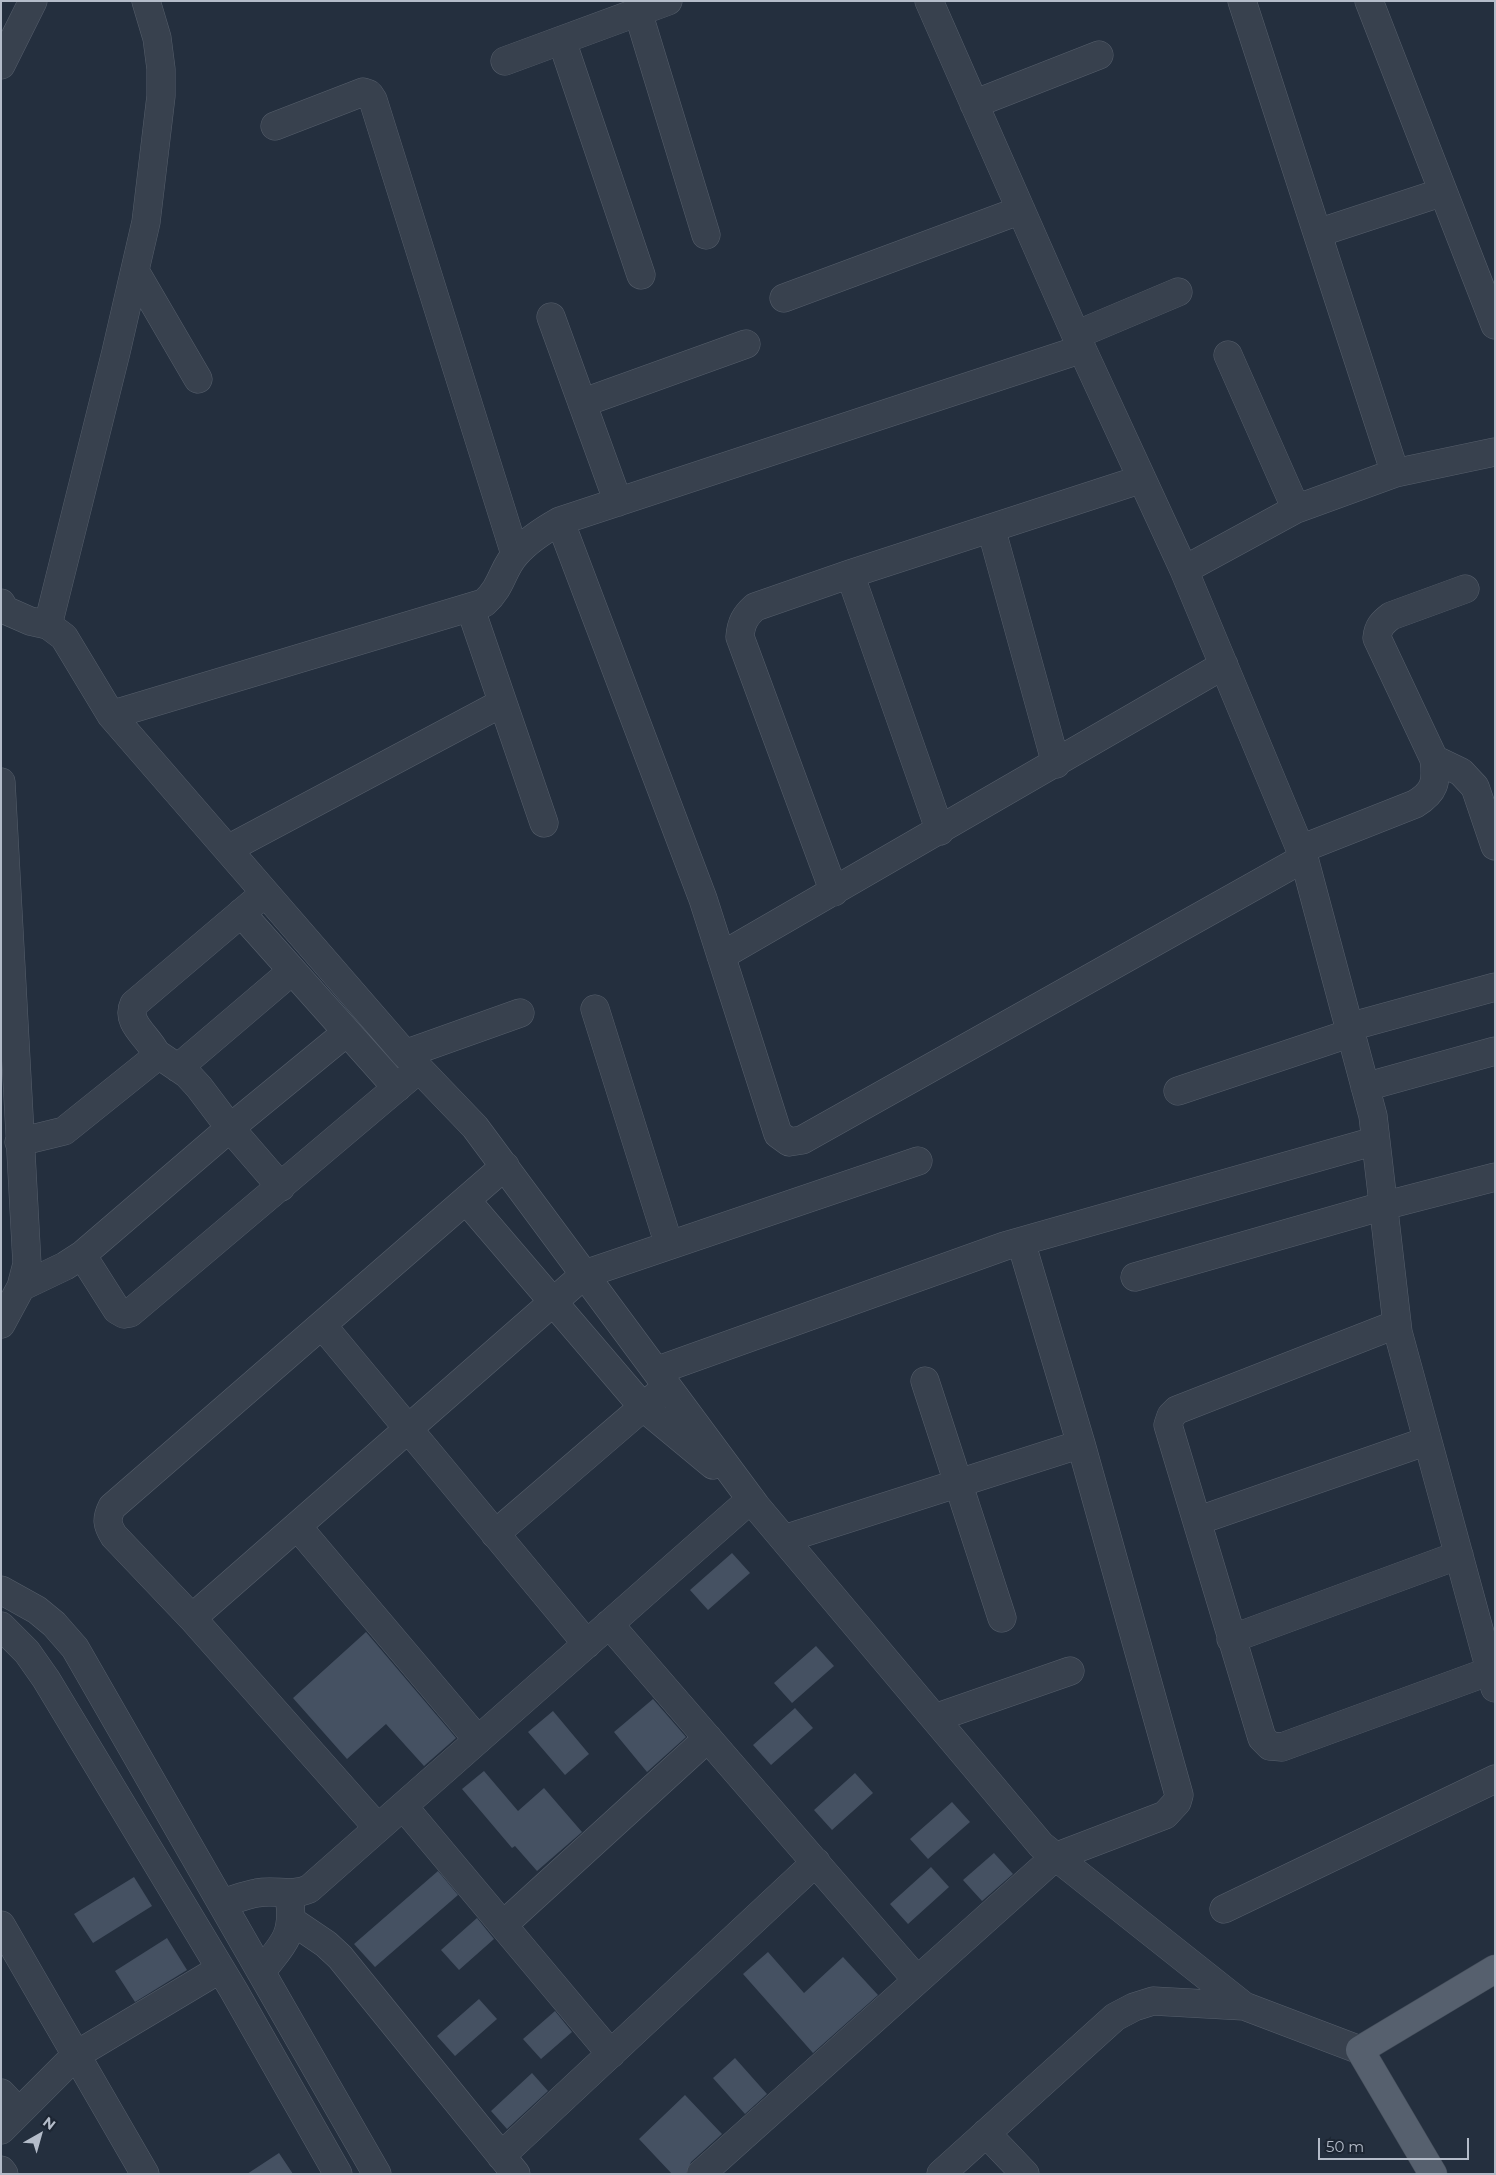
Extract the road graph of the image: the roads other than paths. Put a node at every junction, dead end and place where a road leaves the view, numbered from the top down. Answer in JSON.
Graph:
{"nodes":[{"id":1,"x":32,"y":1,"type":"edge"},
{"id":2,"x":146,"y":1,"type":"edge"},
{"id":3,"x":668,"y":1,"type":"edge"},
{"id":4,"x":1242,"y":1,"type":"edge"},
{"id":5,"x":1368,"y":1,"type":"edge"},
{"id":6,"x":939,"y":4,"type":"edge"},
{"id":7,"x":638,"y":12,"type":"junction"},
{"id":8,"x":562,"y":40,"type":"junction"},
{"id":9,"x":1099,"y":55,"type":"dead end"},
{"id":10,"x":505,"y":62,"type":"dead end"},
{"id":11,"x":1,"y":65,"type":"edge"},
{"id":12,"x":974,"y":104,"type":"junction"},
{"id":13,"x":275,"y":126,"type":"dead end"},
{"id":14,"x":1443,"y":192,"type":"junction"},
{"id":15,"x":1020,"y":210,"type":"junction"},
{"id":16,"x":1318,"y":233,"type":"junction"},
{"id":17,"x":706,"y":235,"type":"dead end"},
{"id":18,"x":135,"y":271,"type":"junction"},
{"id":19,"x":642,"y":274,"type":"dead end"},
{"id":20,"x":1178,"y":292,"type":"dead end"},
{"id":21,"x":784,"y":298,"type":"dead end"},
{"id":22,"x":550,"y":317,"type":"dead end"},
{"id":23,"x":1495,"y":324,"type":"edge"},
{"id":24,"x":1079,"y":342,"type":"junction"},
{"id":25,"x":746,"y":344,"type":"dead end"},
{"id":26,"x":1228,"y":355,"type":"dead end"},
{"id":27,"x":198,"y":380,"type":"dead end"},
{"id":28,"x":582,"y":403,"type":"junction"},
{"id":29,"x":1495,"y":452,"type":"edge"},
{"id":30,"x":1395,"y":473,"type":"junction"},
{"id":31,"x":1142,"y":480,"type":"junction"},
{"id":32,"x":618,"y":502,"type":"junction"},
{"id":33,"x":1296,"y":509,"type":"junction"},
{"id":34,"x":560,"y":522,"type":"junction"},
{"id":35,"x":991,"y":528,"type":"junction"},
{"id":36,"x":515,"y":554,"type":"junction"},
{"id":37,"x":1184,"y":570,"type":"junction"},
{"id":38,"x":850,"y":574,"type":"junction"},
{"id":39,"x":1465,"y":589,"type":"dead end"},
{"id":40,"x":470,"y":607,"type":"junction"},
{"id":41,"x":2,"y":611,"type":"edge"},
{"id":42,"x":48,"y":625,"type":"junction"},
{"id":43,"x":1224,"y":665,"type":"junction"},
{"id":44,"x":502,"y":703,"type":"junction"},
{"id":45,"x":111,"y":715,"type":"junction"},
{"id":46,"x":1434,"y":759,"type":"junction"},
{"id":47,"x":1056,"y":764,"type":"junction"},
{"id":48,"x":1,"y":782,"type":"edge"},
{"id":49,"x":544,"y":823,"type":"dead end"},
{"id":50,"x":940,"y":831,"type":"junction"},
{"id":51,"x":1495,"y":846,"type":"edge"},
{"id":52,"x":228,"y":849,"type":"junction"},
{"id":53,"x":1303,"y":853,"type":"junction"},
{"id":54,"x":834,"y":892,"type":"junction"},
{"id":55,"x":265,"y":893,"type":"junction"},
{"id":56,"x":241,"y":913,"type":"junction"},
{"id":57,"x":721,"y":956,"type":"junction"},
{"id":58,"x":292,"y":971,"type":"junction"},
{"id":59,"x":1495,"y":987,"type":"edge"},
{"id":60,"x":7,"y":1000,"type":"edge"},
{"id":61,"x":595,"y":1009,"type":"dead end"},
{"id":62,"x":520,"y":1013,"type":"dead end"},
{"id":63,"x":1350,"y":1030,"type":"junction"},
{"id":64,"x":347,"y":1032,"type":"junction"},
{"id":65,"x":1495,"y":1051,"type":"edge"},
{"id":66,"x":167,"y":1060,"type":"junction"},
{"id":67,"x":412,"y":1061,"type":"junction"},
{"id":68,"x":1365,"y":1087,"type":"junction"},
{"id":69,"x":397,"y":1088,"type":"junction"},
{"id":70,"x":1178,"y":1091,"type":"dead end"},
{"id":71,"x":230,"y":1128,"type":"junction"},
{"id":72,"x":1375,"y":1141,"type":"junction"},
{"id":73,"x":14,"y":1156,"type":"edge"},
{"id":74,"x":918,"y":1161,"type":"dead end"},
{"id":75,"x":505,"y":1166,"type":"junction"},
{"id":76,"x":1495,"y":1177,"type":"edge"},
{"id":77,"x":280,"y":1188,"type":"junction"},
{"id":78,"x":466,"y":1200,"type":"junction"},
{"id":79,"x":1383,"y":1206,"type":"junction"},
{"id":80,"x":1021,"y":1242,"type":"junction"},
{"id":81,"x":669,"y":1245,"type":"junction"},
{"id":82,"x":82,"y":1255,"type":"junction"},
{"id":83,"x":585,"y":1274,"type":"junction"},
{"id":84,"x":1135,"y":1277,"type":"dead end"},
{"id":85,"x":21,"y":1287,"type":"junction"},
{"id":86,"x":554,"y":1302,"type":"junction"},
{"id":87,"x":1,"y":1324,"type":"edge"},
{"id":88,"x":1397,"y":1324,"type":"junction"},
{"id":89,"x":322,"y":1325,"type":"junction"},
{"id":90,"x":662,"y":1378,"type":"junction"},
{"id":91,"x":925,"y":1381,"type":"dead end"},
{"id":92,"x":644,"y":1407,"type":"junction"},
{"id":93,"x":408,"y":1429,"type":"junction"},
{"id":94,"x":1427,"y":1442,"type":"junction"},
{"id":95,"x":1081,"y":1444,"type":"junction"},
{"id":96,"x":958,"y":1484,"type":"junction"},
{"id":97,"x":748,"y":1495,"type":"junction"},
{"id":98,"x":1196,"y":1521,"type":"junction"},
{"id":99,"x":297,"y":1526,"type":"junction"},
{"id":100,"x":496,"y":1534,"type":"junction"},
{"id":101,"x":784,"y":1538,"type":"junction"},
{"id":102,"x":1458,"y":1555,"type":"junction"},
{"id":103,"x":1,"y":1590,"type":"edge"},
{"id":104,"x":192,"y":1618,"type":"junction"},
{"id":105,"x":1002,"y":1618,"type":"dead end"},
{"id":106,"x":609,"y":1624,"type":"junction"},
{"id":107,"x":1,"y":1626,"type":"edge"},
{"id":108,"x":1231,"y":1639,"type":"junction"},
{"id":109,"x":587,"y":1644,"type":"junction"},
{"id":110,"x":1070,"y":1671,"type":"dead end"},
{"id":111,"x":1492,"y":1679,"type":"edge"},
{"id":112,"x":935,"y":1718,"type":"junction"},
{"id":113,"x":708,"y":1738,"type":"junction"},
{"id":114,"x":478,"y":1740,"type":"junction"},
{"id":115,"x":1495,"y":1779,"type":"edge"},
{"id":116,"x":403,"y":1806,"type":"junction"},
{"id":117,"x":378,"y":1828,"type":"junction"},
{"id":118,"x":1055,"y":1857,"type":"junction"},
{"id":119,"x":816,"y":1862,"type":"junction"},
{"id":120,"x":289,"y":1894,"type":"junction"},
{"id":121,"x":222,"y":1904,"type":"junction"},
{"id":122,"x":1224,"y":1909,"type":"dead end"},
{"id":123,"x":292,"y":1921,"type":"junction"},
{"id":124,"x":1,"y":1925,"type":"edge"},
{"id":125,"x":503,"y":1925,"type":"junction"},
{"id":126,"x":220,"y":1969,"type":"junction"},
{"id":127,"x":1495,"y":1969,"type":"edge"},
{"id":128,"x":261,"y":1972,"type":"junction"},
{"id":129,"x":917,"y":1980,"type":"junction"},
{"id":130,"x":1244,"y":2006,"type":"junction"},
{"id":131,"x":1360,"y":2050,"type":"junction"},
{"id":132,"x":610,"y":2054,"type":"junction"},
{"id":133,"x":76,"y":2055,"type":"junction"},
{"id":134,"x":7,"y":2112,"type":"edge"},
{"id":135,"x":986,"y":2133,"type":"junction"},
{"id":136,"x":508,"y":2165,"type":"edge"},
{"id":137,"x":1,"y":2170,"type":"edge"},
{"id":138,"x":4,"y":2174,"type":"edge"},
{"id":139,"x":145,"y":2174,"type":"edge"},
{"id":140,"x":338,"y":2174,"type":"edge"},
{"id":141,"x":377,"y":2174,"type":"edge"},
{"id":142,"x":701,"y":2174,"type":"edge"},
{"id":143,"x":941,"y":2174,"type":"edge"},
{"id":144,"x":1026,"y":2174,"type":"edge"},
{"id":145,"x":1433,"y":2174,"type":"edge"}],
"edges":[{"from":1,"to":11,"type":"street"},
{"from":2,"to":18,"type":"street"},
{"from":3,"to":7,"type":"street"},
{"from":4,"to":16,"type":"street"},
{"from":5,"to":14,"type":"street"},
{"from":6,"to":12,"type":"street"},
{"from":7,"to":8,"type":"street"},
{"from":7,"to":17,"type":"street"},
{"from":8,"to":10,"type":"street"},
{"from":8,"to":19,"type":"street"},
{"from":9,"to":12,"type":"street"},
{"from":12,"to":15,"type":"street"},
{"from":13,"to":36,"type":"street"},
{"from":14,"to":16,"type":"street"},
{"from":14,"to":23,"type":"street"},
{"from":15,"to":21,"type":"street"},
{"from":15,"to":24,"type":"street"},
{"from":16,"to":30,"type":"street"},
{"from":18,"to":27,"type":"street"},
{"from":18,"to":42,"type":"street"},
{"from":20,"to":24,"type":"street"},
{"from":22,"to":28,"type":"street"},
{"from":24,"to":31,"type":"street"},
{"from":24,"to":32,"type":"street"},
{"from":25,"to":28,"type":"street"},
{"from":26,"to":33,"type":"street"},
{"from":28,"to":32,"type":"street"},
{"from":29,"to":30,"type":"street"},
{"from":30,"to":33,"type":"street"},
{"from":31,"to":35,"type":"street"},
{"from":31,"to":37,"type":"street"},
{"from":32,"to":34,"type":"street"},
{"from":33,"to":37,"type":"street"},
{"from":34,"to":36,"type":"street"},
{"from":34,"to":57,"type":"street"},
{"from":35,"to":38,"type":"street"},
{"from":35,"to":47,"type":"street"},
{"from":36,"to":40,"type":"street"},
{"from":37,"to":43,"type":"street"},
{"from":38,"to":50,"type":"street"},
{"from":38,"to":54,"type":"street"},
{"from":39,"to":46,"type":"street"},
{"from":40,"to":44,"type":"street"},
{"from":40,"to":45,"type":"street"},
{"from":41,"to":42,"type":"street"},
{"from":42,"to":45,"type":"street"},
{"from":43,"to":47,"type":"street"},
{"from":43,"to":53,"type":"street"},
{"from":44,"to":49,"type":"street"},
{"from":44,"to":52,"type":"street"},
{"from":45,"to":52,"type":"street"},
{"from":46,"to":51,"type":"street"},
{"from":46,"to":53,"type":"street"},
{"from":47,"to":50,"type":"street"},
{"from":48,"to":60,"type":"street"},
{"from":50,"to":54,"type":"street"},
{"from":52,"to":55,"type":"street"},
{"from":53,"to":57,"type":"street"},
{"from":53,"to":63,"type":"street"},
{"from":54,"to":57,"type":"street"},
{"from":55,"to":56,"type":"street"},
{"from":55,"to":67,"type":"street"},
{"from":56,"to":58,"type":"street"},
{"from":56,"to":66,"type":"street"},
{"from":58,"to":64,"type":"street"},
{"from":58,"to":66,"type":"street"},
{"from":59,"to":63,"type":"street"},
{"from":60,"to":73,"type":"street"},
{"from":61,"to":81,"type":"street"},
{"from":62,"to":67,"type":"street"},
{"from":63,"to":68,"type":"street"},
{"from":63,"to":70,"type":"street"},
{"from":64,"to":69,"type":"street"},
{"from":64,"to":71,"type":"street"},
{"from":65,"to":68,"type":"street"},
{"from":66,"to":71,"type":"street"},
{"from":66,"to":73,"type":"street"},
{"from":67,"to":69,"type":"street"},
{"from":67,"to":75,"type":"street"},
{"from":68,"to":72,"type":"street"},
{"from":69,"to":77,"type":"street"},
{"from":71,"to":77,"type":"street"},
{"from":71,"to":82,"type":"street"},
{"from":72,"to":79,"type":"street"},
{"from":72,"to":80,"type":"street"},
{"from":73,"to":85,"type":"street"},
{"from":74,"to":81,"type":"street"},
{"from":75,"to":78,"type":"street"},
{"from":75,"to":83,"type":"street"},
{"from":76,"to":79,"type":"street"},
{"from":77,"to":82,"type":"street"},
{"from":78,"to":86,"type":"street"},
{"from":78,"to":89,"type":"street"},
{"from":79,"to":84,"type":"street"},
{"from":79,"to":88,"type":"street"},
{"from":80,"to":90,"type":"street"},
{"from":80,"to":95,"type":"street"},
{"from":81,"to":83,"type":"street"},
{"from":82,"to":85,"type":"street"},
{"from":83,"to":86,"type":"street"},
{"from":83,"to":90,"type":"street"},
{"from":85,"to":87,"type":"street"},
{"from":86,"to":92,"type":"street"},
{"from":86,"to":93,"type":"street"},
{"from":88,"to":94,"type":"street"},
{"from":88,"to":98,"type":"street"},
{"from":89,"to":93,"type":"street"},
{"from":89,"to":104,"type":"street"},
{"from":90,"to":92,"type":"street"},
{"from":90,"to":97,"type":"street"},
{"from":91,"to":96,"type":"street"},
{"from":92,"to":97,"type":"street"},
{"from":92,"to":100,"type":"street"},
{"from":93,"to":99,"type":"street"},
{"from":93,"to":100,"type":"street"},
{"from":94,"to":98,"type":"street"},
{"from":94,"to":102,"type":"street"},
{"from":95,"to":96,"type":"street"},
{"from":95,"to":118,"type":"street"},
{"from":96,"to":101,"type":"street"},
{"from":96,"to":105,"type":"street"},
{"from":97,"to":101,"type":"street"},
{"from":97,"to":106,"type":"street"},
{"from":98,"to":108,"type":"street"},
{"from":99,"to":104,"type":"street"},
{"from":99,"to":114,"type":"street"},
{"from":100,"to":109,"type":"street"},
{"from":101,"to":112,"type":"street"},
{"from":102,"to":108,"type":"street"},
{"from":102,"to":111,"type":"street"},
{"from":103,"to":121,"type":"street"},
{"from":104,"to":117,"type":"street"},
{"from":106,"to":109,"type":"street"},
{"from":106,"to":113,"type":"street"},
{"from":107,"to":126,"type":"street"},
{"from":108,"to":111,"type":"street"},
{"from":109,"to":114,"type":"street"},
{"from":110,"to":112,"type":"street"},
{"from":112,"to":118,"type":"street"},
{"from":113,"to":119,"type":"street"},
{"from":113,"to":125,"type":"street"},
{"from":114,"to":116,"type":"street"},
{"from":115,"to":122,"type":"street"},
{"from":116,"to":117,"type":"street"},
{"from":116,"to":125,"type":"street"},
{"from":117,"to":120,"type":"street"},
{"from":118,"to":129,"type":"street"},
{"from":118,"to":130,"type":"street"},
{"from":119,"to":129,"type":"street"},
{"from":119,"to":132,"type":"street"},
{"from":120,"to":121,"type":"street"},
{"from":120,"to":123,"type":"street"},
{"from":121,"to":128,"type":"street"},
{"from":123,"to":128,"type":"street"},
{"from":123,"to":136,"type":"street"},
{"from":124,"to":133,"type":"street"},
{"from":125,"to":132,"type":"street"},
{"from":126,"to":133,"type":"street"},
{"from":126,"to":140,"type":"street"},
{"from":127,"to":131,"type":"main road"},
{"from":128,"to":141,"type":"street"},
{"from":129,"to":142,"type":"street"},
{"from":130,"to":131,"type":"street"},
{"from":130,"to":135,"type":"street"},
{"from":131,"to":145,"type":"main road"},
{"from":132,"to":136,"type":"street"},
{"from":133,"to":134,"type":"street"},
{"from":133,"to":139,"type":"street"},
{"from":135,"to":143,"type":"street"},
{"from":135,"to":144,"type":"street"},
{"from":137,"to":138,"type":"street"}]}
